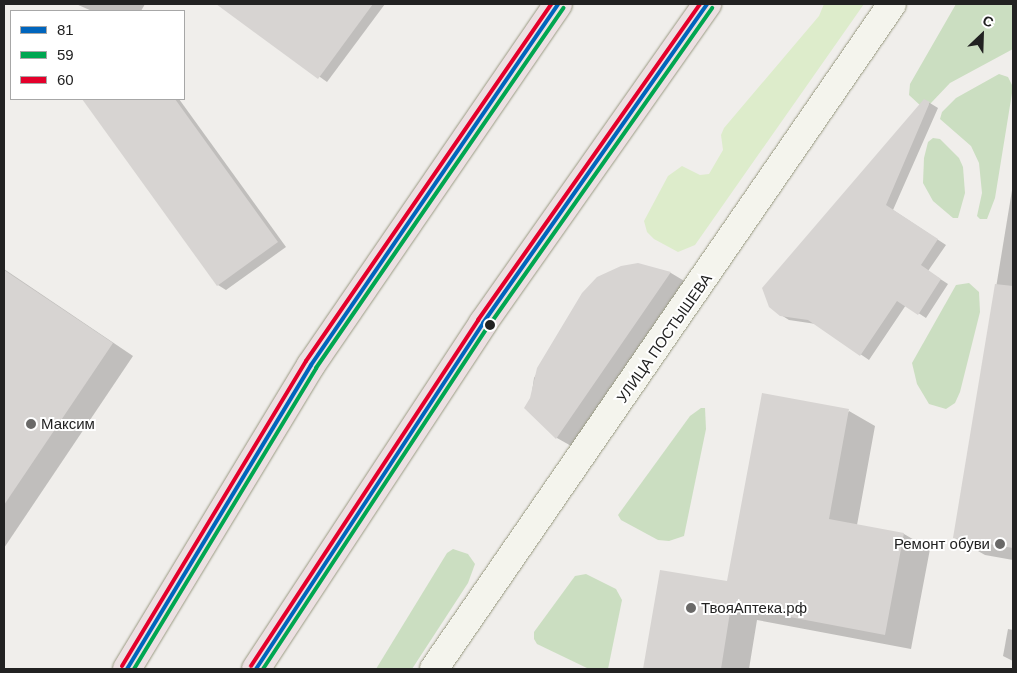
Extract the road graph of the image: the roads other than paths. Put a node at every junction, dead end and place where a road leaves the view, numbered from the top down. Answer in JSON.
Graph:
{"nodes":[{"id":1,"x":558,"y":4,"type":"edge"},
{"id":2,"x":707,"y":4,"type":"edge"},
{"id":3,"x":892,"y":4,"type":"edge"},
{"id":4,"x":127,"y":669,"type":"edge"},
{"id":5,"x":256,"y":669,"type":"edge"},
{"id":6,"x":434,"y":669,"type":"edge"}],
"edges":[{"from":1,"to":4,"type":"highway"},
{"from":2,"to":5,"type":"highway"},
{"from":3,"to":6,"type":"main road","name":"УЛИЦА ПОСТЫШЕВА"}]}
